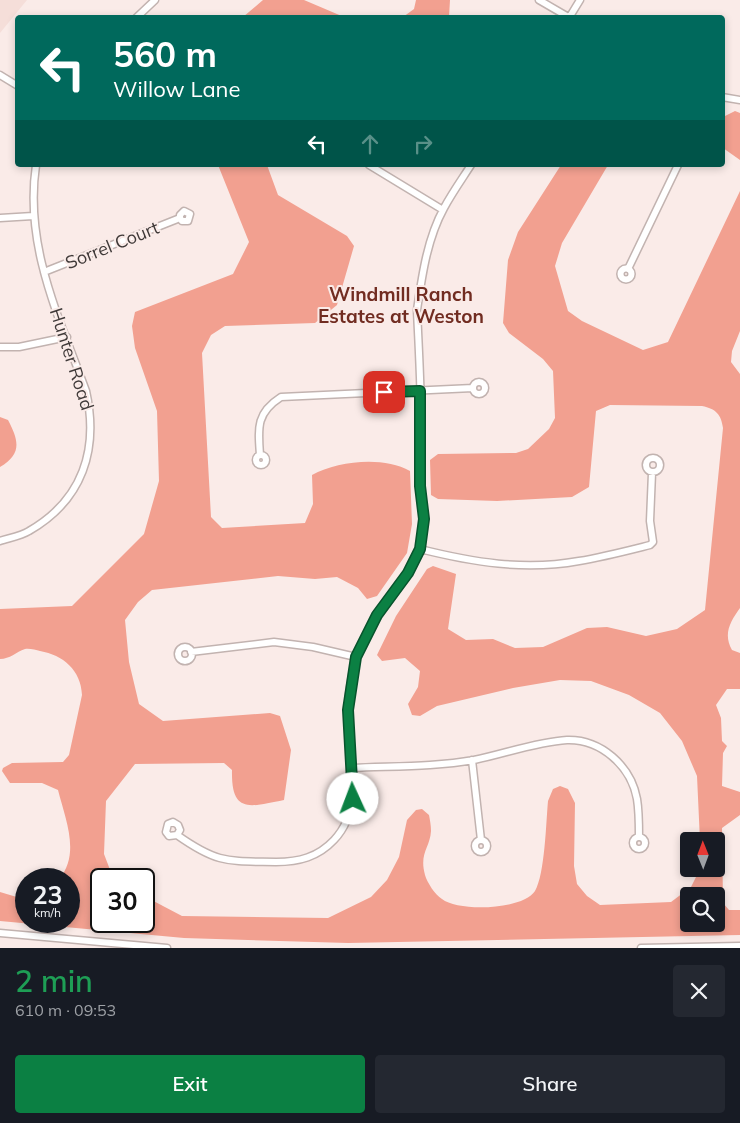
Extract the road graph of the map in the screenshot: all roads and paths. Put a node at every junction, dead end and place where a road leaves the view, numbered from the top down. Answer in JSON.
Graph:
{"nodes":[{"id":1,"x":155,"y":0,"type":"edge"},
{"id":2,"x":539,"y":0,"type":"edge"},
{"id":3,"x":580,"y":0,"type":"edge"},
{"id":4,"x":139,"y":15,"type":"edge"},
{"id":5,"x":566,"y":15,"type":"edge"},
{"id":6,"x":571,"y":15,"type":"edge"},
{"id":7,"x":0,"y":75,"type":"edge"},
{"id":8,"x":15,"y":84,"type":"edge"},
{"id":9,"x":725,"y":98,"type":"edge"},
{"id":10,"x":740,"y":100,"type":"edge"},
{"id":11,"x":36,"y":167,"type":"edge"},
{"id":12,"x":372,"y":167,"type":"edge"},
{"id":13,"x":470,"y":167,"type":"edge"},
{"id":14,"x":677,"y":167,"type":"edge"},
{"id":15,"x":443,"y":210,"type":"junction"},
{"id":16,"x":33,"y":216,"type":"junction"},
{"id":17,"x":0,"y":218,"type":"edge"},
{"id":18,"x":180,"y":218,"type":"dead end"},
{"id":19,"x":628,"y":269,"type":"dead end"},
{"id":20,"x":44,"y":272,"type":"junction"},
{"id":21,"x":67,"y":337,"type":"junction"},
{"id":22,"x":0,"y":347,"type":"edge"},
{"id":23,"x":473,"y":388,"type":"dead end"},
{"id":24,"x":420,"y":391,"type":"junction"},
{"id":25,"x":260,"y":456,"type":"dead end"},
{"id":26,"x":652,"y":473,"type":"dead end"},
{"id":27,"x":0,"y":541,"type":"edge"},
{"id":28,"x":420,"y":549,"type":"junction"},
{"id":29,"x":191,"y":652,"type":"dead end"},
{"id":30,"x":356,"y":657,"type":"junction"},
{"id":31,"x":472,"y":760,"type":"junction"},
{"id":32,"x":352,"y":768,"type":"junction"},
{"id":33,"x":177,"y":835,"type":"dead end"},
{"id":34,"x":639,"y":837,"type":"dead end"},
{"id":35,"x":481,"y":840,"type":"dead end"},
{"id":36,"x":0,"y":933,"type":"edge"},
{"id":37,"x":740,"y":946,"type":"edge"},
{"id":38,"x":167,"y":948,"type":"edge"},
{"id":39,"x":641,"y":948,"type":"edge"}],
"edges":[{"from":1,"to":4,"type":"street"},
{"from":2,"to":5,"type":"street"},
{"from":3,"to":6,"type":"street"},
{"from":7,"to":8,"type":"street"},
{"from":9,"to":10,"type":"street"},
{"from":11,"to":16,"type":"street","name":"Hunter Road"},
{"from":12,"to":15,"type":"street"},
{"from":13,"to":15,"type":"street"},
{"from":14,"to":19,"type":"street"},
{"from":15,"to":24,"type":"street"},
{"from":16,"to":17,"type":"street"},
{"from":16,"to":20,"type":"street","name":"Hunter Road"},
{"from":18,"to":20,"type":"street","name":"Sorrel Court"},
{"from":20,"to":21,"type":"street","name":"Hunter Road"},
{"from":21,"to":22,"type":"street"},
{"from":21,"to":27,"type":"street","name":"Hunter Road"},
{"from":23,"to":24,"type":"street"},
{"from":24,"to":25,"type":"street"},
{"from":24,"to":28,"type":"street"},
{"from":26,"to":28,"type":"street"},
{"from":28,"to":30,"type":"street"},
{"from":29,"to":30,"type":"street"},
{"from":30,"to":32,"type":"street"},
{"from":31,"to":32,"type":"street"},
{"from":31,"to":34,"type":"street"},
{"from":31,"to":35,"type":"street"},
{"from":32,"to":33,"type":"street"},
{"from":36,"to":38,"type":"street"},
{"from":37,"to":39,"type":"street"}]}
